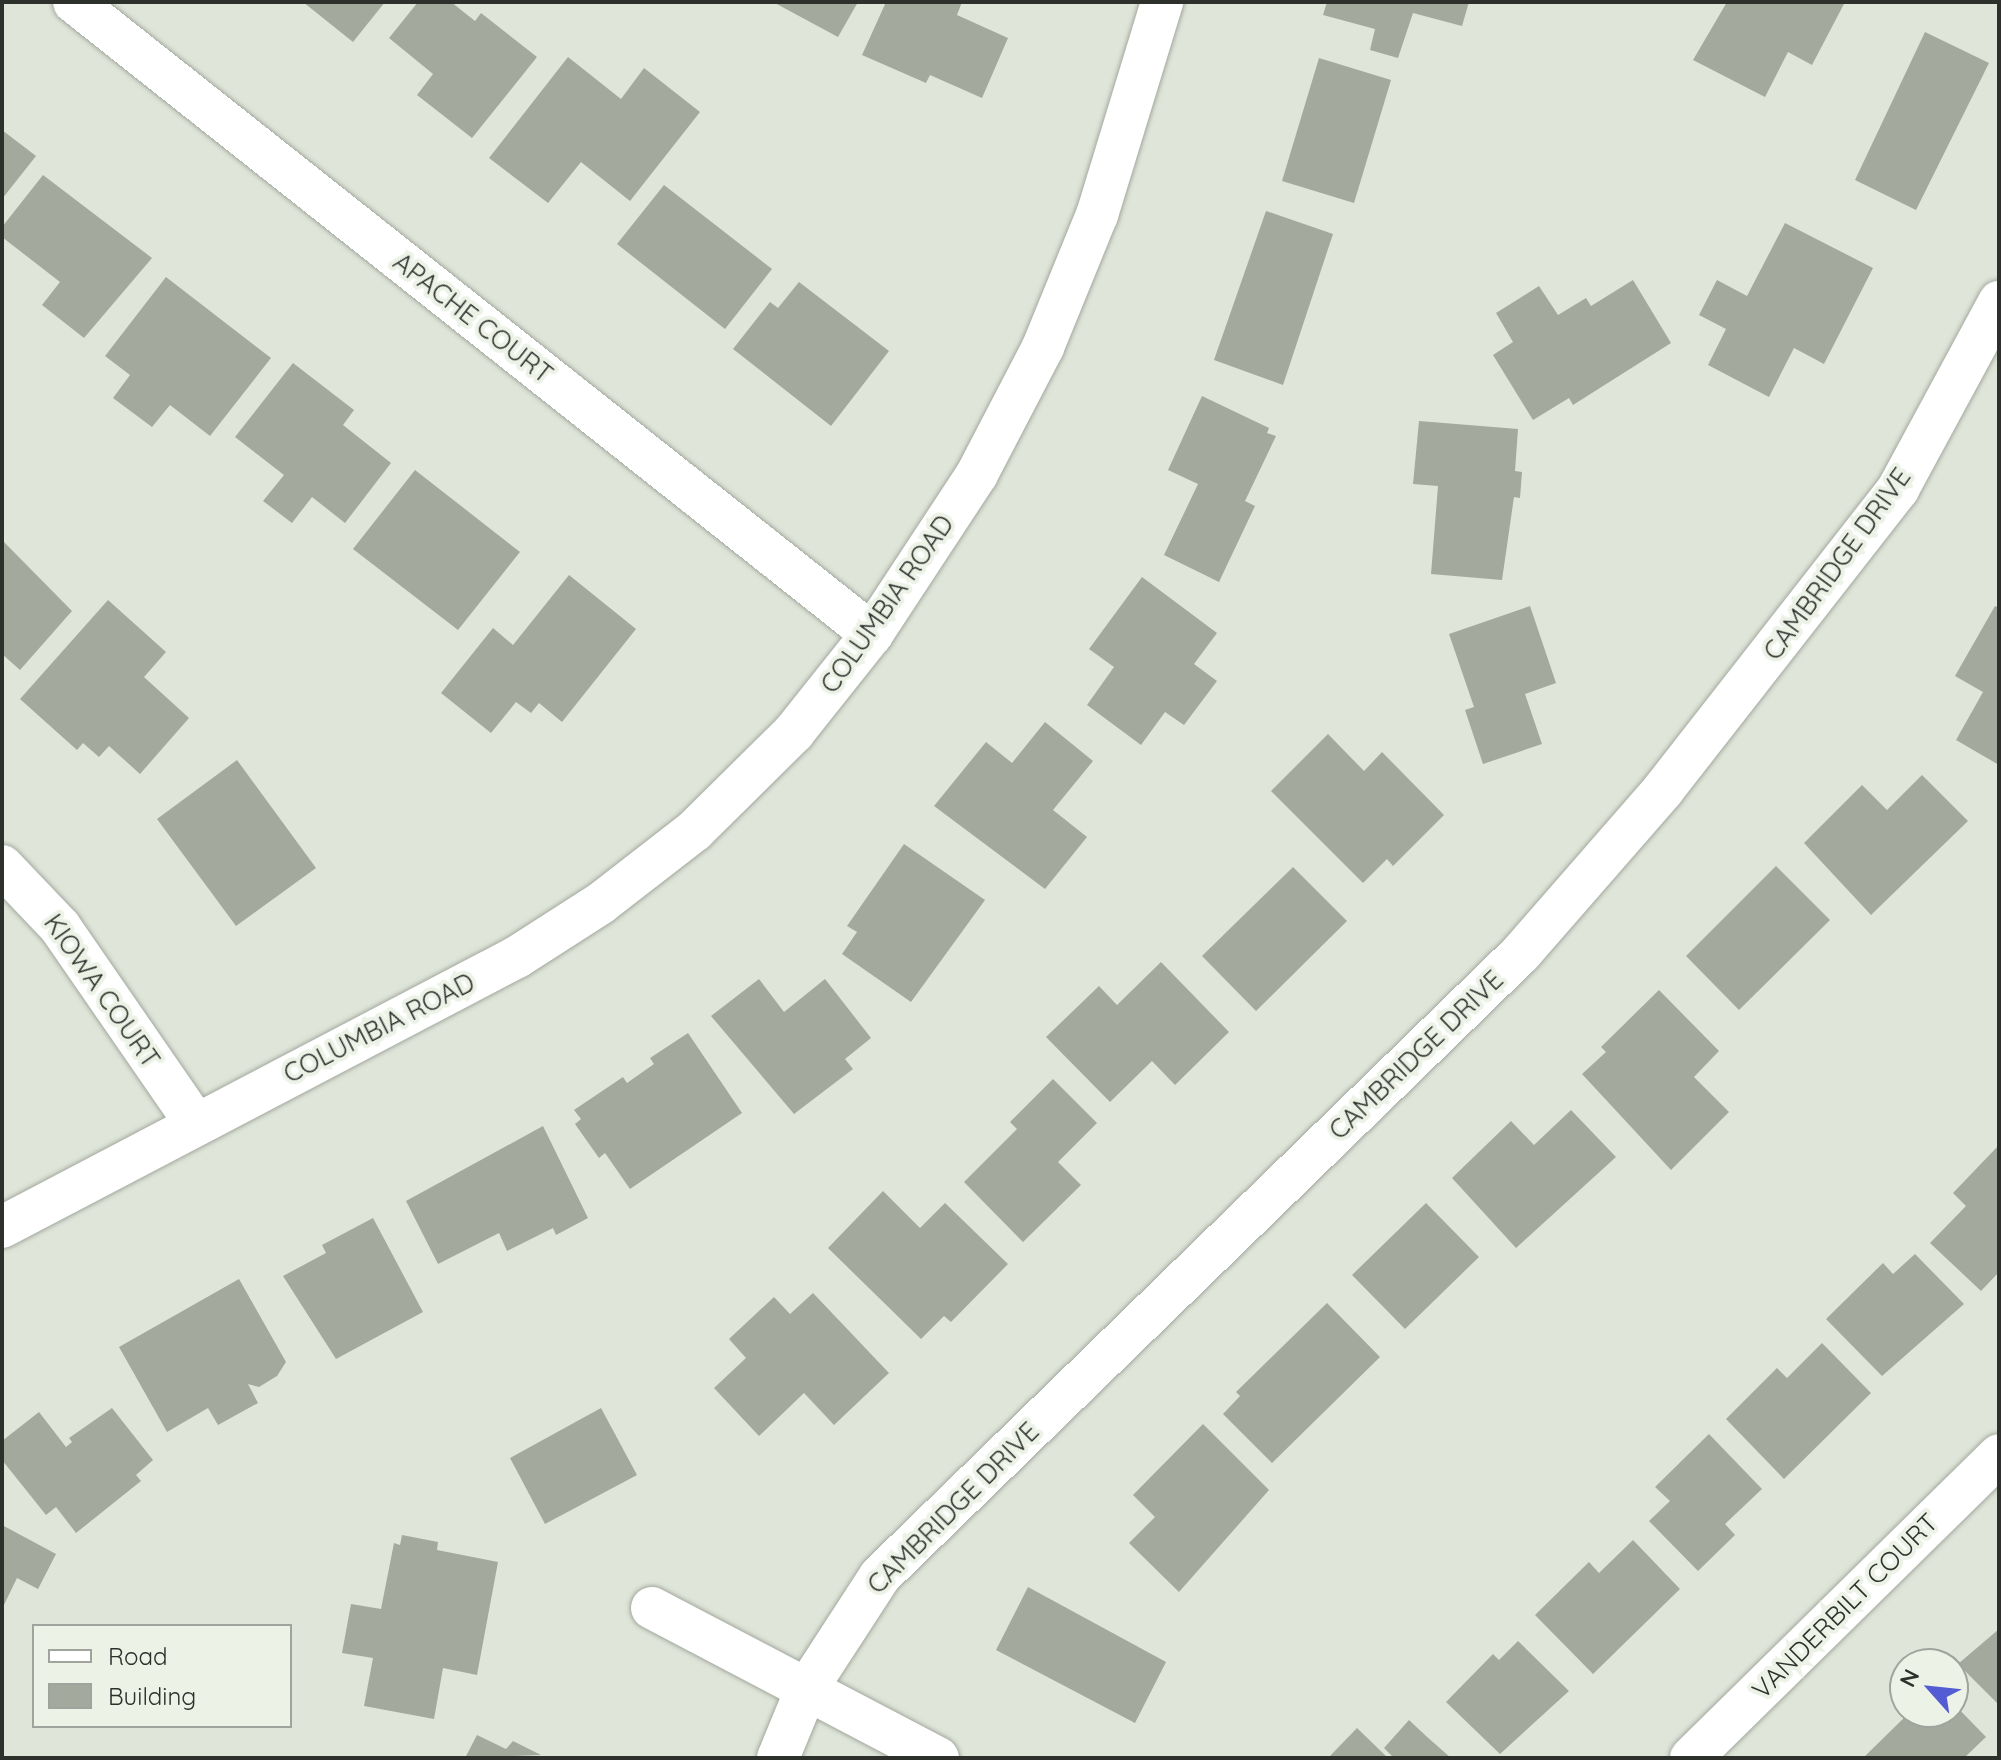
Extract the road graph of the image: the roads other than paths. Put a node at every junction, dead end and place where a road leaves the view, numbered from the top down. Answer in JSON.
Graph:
{"nodes":[{"id":1,"x":74,"y":2,"type":"edge"},
{"id":2,"x":1162,"y":2,"type":"edge"},
{"id":3,"x":1999,"y":302,"type":"edge"},
{"id":4,"x":872,"y":634,"type":"junction"},
{"id":5,"x":2,"y":866,"type":"edge"},
{"id":6,"x":195,"y":1123,"type":"junction"},
{"id":7,"x":2,"y":1227,"type":"edge"},
{"id":8,"x":1999,"y":1455,"type":"edge"},
{"id":9,"x":652,"y":1608,"type":"dead end"},
{"id":10,"x":806,"y":1690,"type":"junction"},
{"id":11,"x":778,"y":1758,"type":"edge"},
{"id":12,"x":938,"y":1758,"type":"edge"},
{"id":13,"x":1691,"y":1758,"type":"edge"}],
"edges":[{"from":1,"to":4,"type":"street","name":"APACHE COURT"},
{"from":2,"to":4,"type":"street","name":"COLUMBIA ROAD"},
{"from":3,"to":10,"type":"street","name":"CAMBRIDGE DRIVE"},
{"from":4,"to":6,"type":"street","name":"COLUMBIA ROAD"},
{"from":5,"to":6,"type":"street","name":"KIOWA COURT"},
{"from":6,"to":7,"type":"street","name":"COLUMBIA ROAD"},
{"from":8,"to":13,"type":"street","name":"VANDERBILT COURT"},
{"from":9,"to":10,"type":"street"},
{"from":10,"to":11,"type":"street","name":"CAMBRIDGE DRIVE"},
{"from":10,"to":12,"type":"street"}]}
